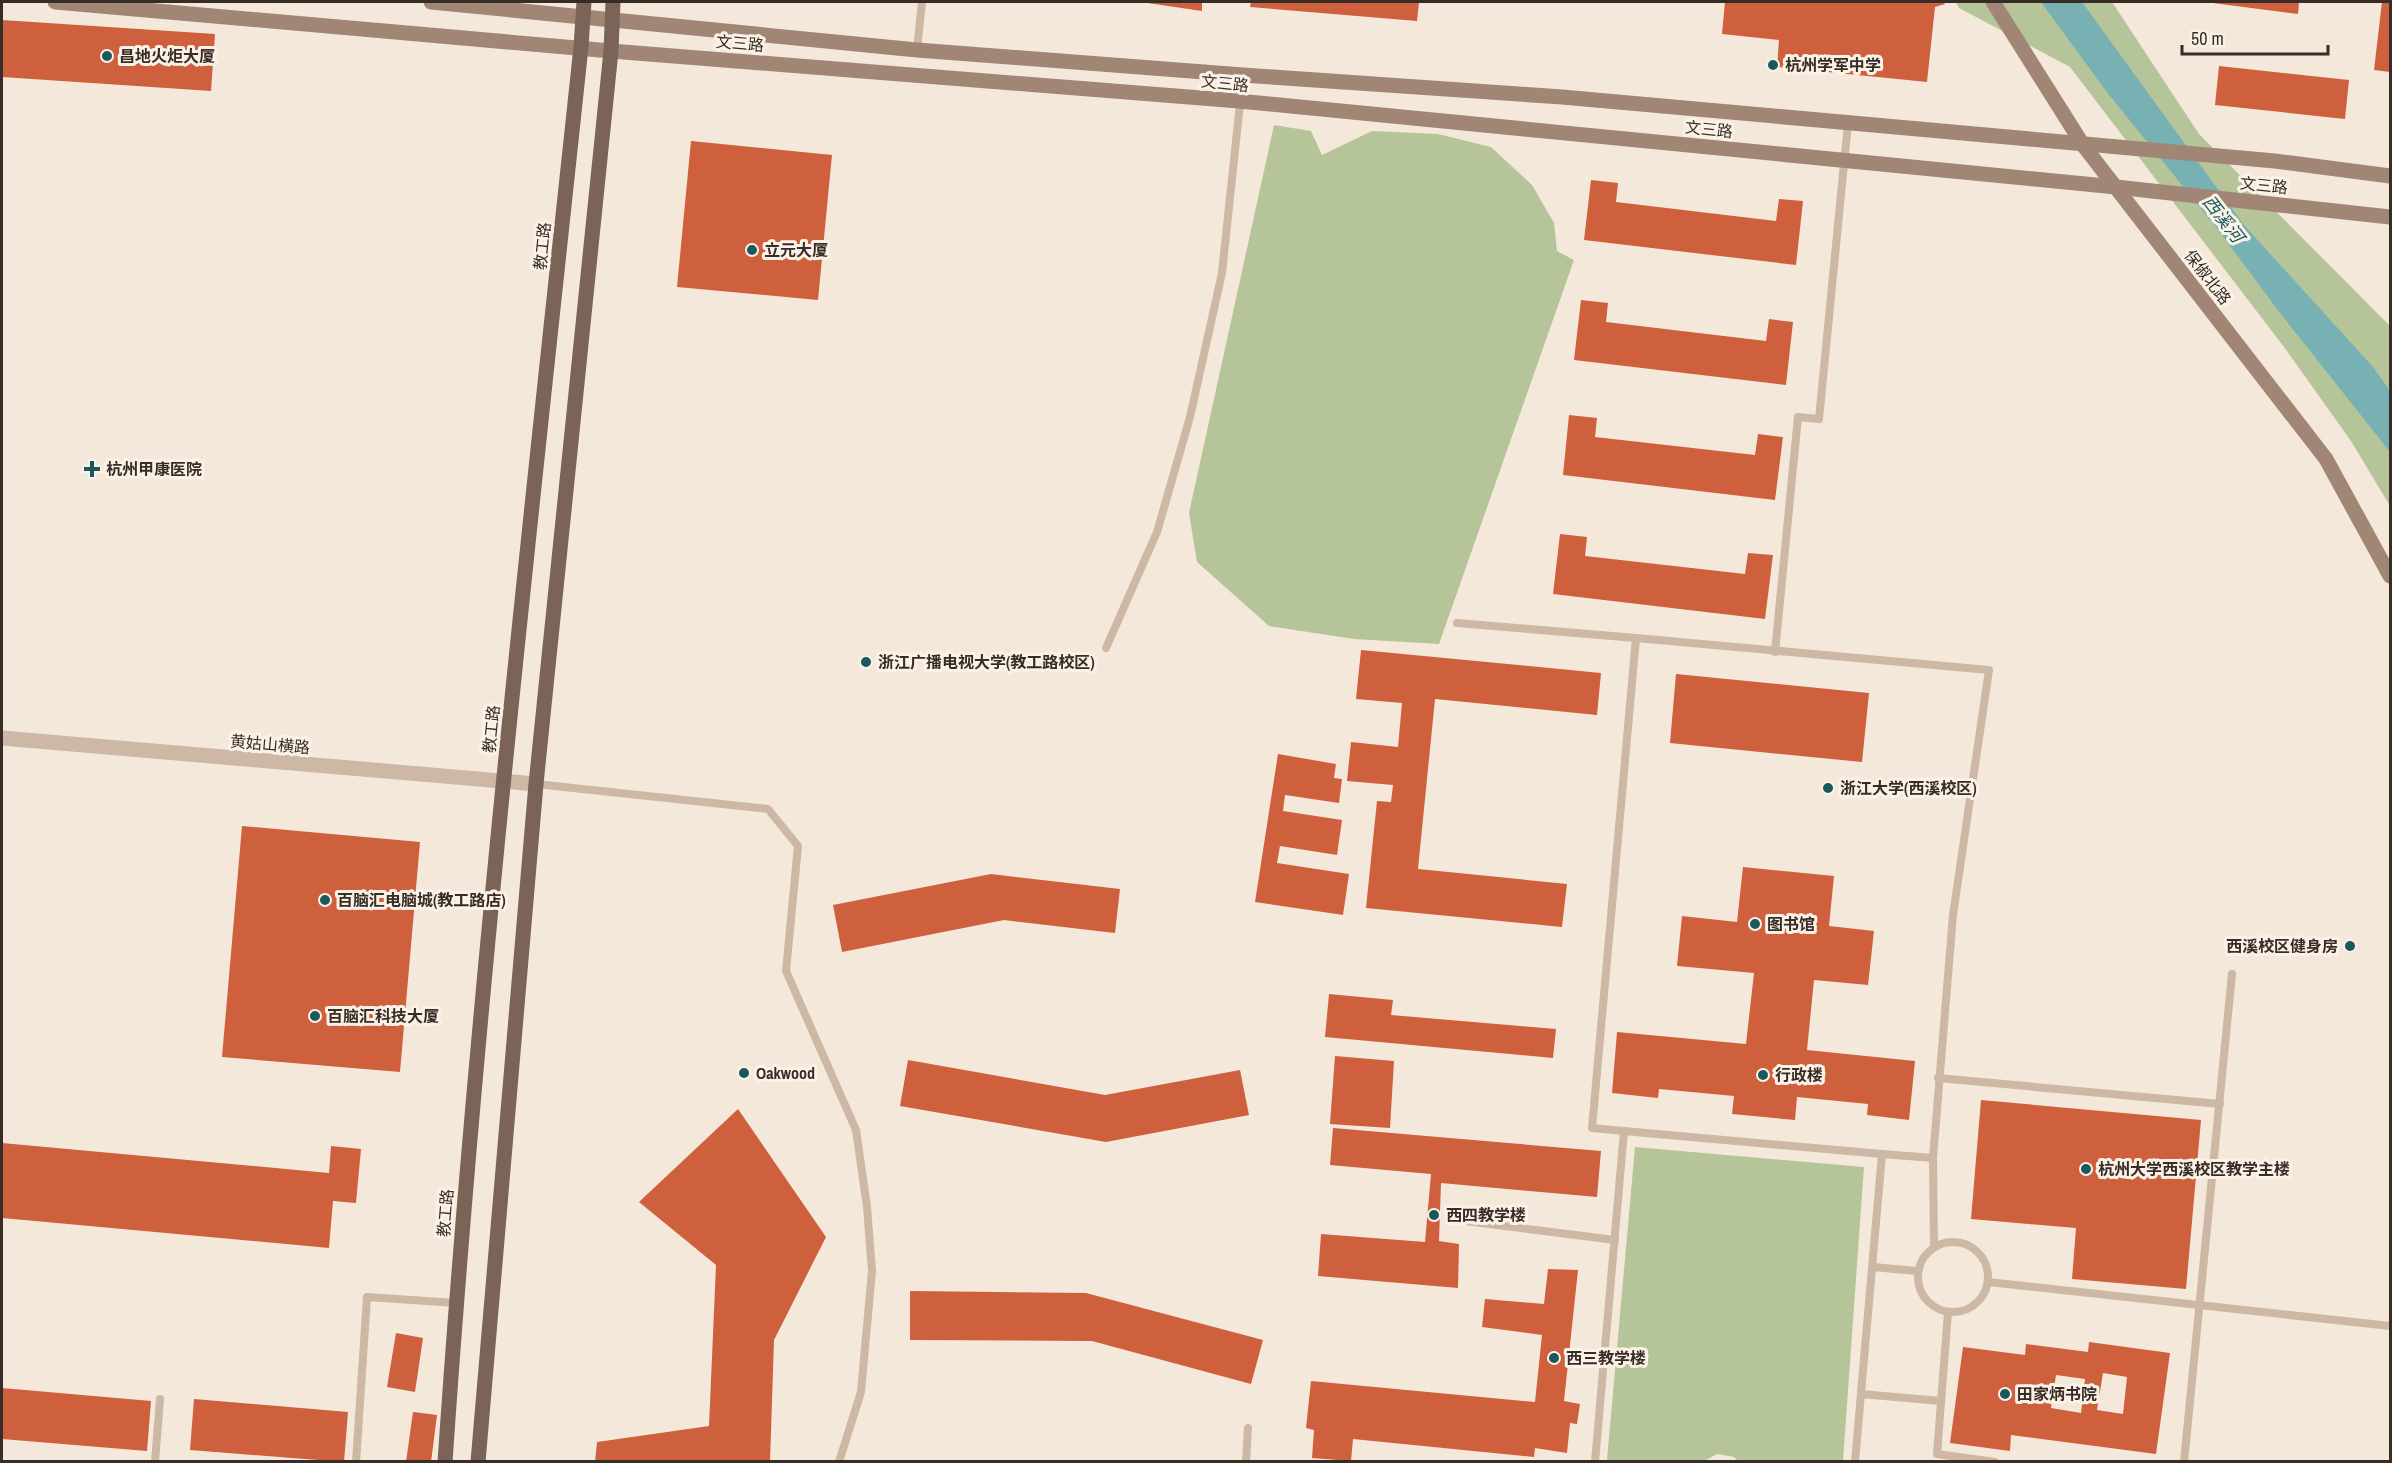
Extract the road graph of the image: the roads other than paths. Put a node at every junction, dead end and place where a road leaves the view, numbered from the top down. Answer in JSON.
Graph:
{"nodes":[{"id":1,"x":54,"y":2,"type":"edge"},
{"id":2,"x":431,"y":2,"type":"edge"},
{"id":3,"x":613,"y":2,"type":"edge"},
{"id":4,"x":922,"y":2,"type":"edge"},
{"id":5,"x":1994,"y":2,"type":"edge"},
{"id":6,"x":583,"y":9,"type":"edge"},
{"id":7,"x":612,"y":19,"type":"junction"},
{"id":8,"x":581,"y":47,"type":"junction"},
{"id":9,"x":917,"y":50,"type":"junction"},
{"id":10,"x":611,"y":51,"type":"junction"},
{"id":11,"x":1243,"y":75,"type":"junction"},
{"id":12,"x":1239,"y":101,"type":"junction"},
{"id":13,"x":1848,"y":123,"type":"junction"},
{"id":14,"x":2083,"y":145,"type":"junction"},
{"id":15,"x":1844,"y":160,"type":"junction"},
{"id":16,"x":2391,"y":176,"type":"edge"},
{"id":17,"x":2116,"y":187,"type":"junction"},
{"id":18,"x":2391,"y":217,"type":"edge"},
{"id":19,"x":2391,"y":576,"type":"edge"},
{"id":20,"x":1457,"y":622,"type":"dead end"},
{"id":21,"x":1636,"y":638,"type":"junction"},
{"id":22,"x":1106,"y":648,"type":"dead end"},
{"id":23,"x":1774,"y":652,"type":"junction"},
{"id":24,"x":2,"y":738,"type":"edge"},
{"id":25,"x":503,"y":782,"type":"junction"},
{"id":26,"x":536,"y":784,"type":"junction"},
{"id":27,"x":2232,"y":974,"type":"dead end"},
{"id":28,"x":1938,"y":1078,"type":"junction"},
{"id":29,"x":2220,"y":1104,"type":"junction"},
{"id":30,"x":1624,"y":1131,"type":"junction"},
{"id":31,"x":1882,"y":1154,"type":"junction"},
{"id":32,"x":1933,"y":1158,"type":"junction"},
{"id":33,"x":1450,"y":1219,"type":"dead end"},
{"id":34,"x":1615,"y":1240,"type":"junction"},
{"id":35,"x":1935,"y":1246,"type":"junction"},
{"id":36,"x":1873,"y":1267,"type":"junction"},
{"id":37,"x":1917,"y":1271,"type":"junction"},
{"id":38,"x":1988,"y":1282,"type":"junction"},
{"id":39,"x":456,"y":1304,"type":"junction"},
{"id":40,"x":2201,"y":1306,"type":"junction"},
{"id":41,"x":1948,"y":1312,"type":"junction"},
{"id":42,"x":2391,"y":1326,"type":"edge"},
{"id":43,"x":1861,"y":1394,"type":"junction"},
{"id":44,"x":160,"y":1399,"type":"dead end"},
{"id":45,"x":1941,"y":1401,"type":"junction"},
{"id":46,"x":1248,"y":1428,"type":"dead end"},
{"id":47,"x":155,"y":1461,"type":"edge"},
{"id":48,"x":356,"y":1461,"type":"edge"},
{"id":49,"x":445,"y":1461,"type":"edge"},
{"id":50,"x":478,"y":1461,"type":"edge"},
{"id":51,"x":838,"y":1461,"type":"edge"},
{"id":52,"x":1246,"y":1461,"type":"edge"},
{"id":53,"x":1595,"y":1461,"type":"edge"},
{"id":54,"x":1855,"y":1461,"type":"edge"},
{"id":55,"x":1995,"y":1461,"type":"edge"},
{"id":56,"x":2184,"y":1461,"type":"edge"}],
"edges":[{"from":1,"to":8,"type":"main road","name":"文三路"},
{"from":2,"to":6,"type":"main road","name":"文三路"},
{"from":3,"to":7,"type":"main road"},
{"from":4,"to":9,"type":"lane"},
{"from":5,"to":14,"type":"main road","name":"保俶北路"},
{"from":6,"to":7,"type":"main road","name":"文三路"},
{"from":6,"to":8,"type":"main road","name":"教工路"},
{"from":7,"to":9,"type":"main road","name":"文三路"},
{"from":7,"to":10,"type":"main road"},
{"from":8,"to":10,"type":"main road","name":"文三路"},
{"from":8,"to":25,"type":"main road","name":"教工路"},
{"from":9,"to":11,"type":"main road","name":"文三路"},
{"from":10,"to":12,"type":"main road","name":"文三路"},
{"from":10,"to":26,"type":"main road"},
{"from":11,"to":12,"type":"lane"},
{"from":11,"to":13,"type":"main road","name":"文三路"},
{"from":12,"to":15,"type":"main road","name":"文三路"},
{"from":12,"to":22,"type":"lane"},
{"from":13,"to":14,"type":"main road","name":"文三路"},
{"from":13,"to":15,"type":"lane"},
{"from":14,"to":16,"type":"main road","name":"文三路"},
{"from":14,"to":17,"type":"main road","name":"保俶北路"},
{"from":15,"to":17,"type":"main road","name":"文三路"},
{"from":15,"to":23,"type":"lane"},
{"from":17,"to":18,"type":"main road","name":"文三路"},
{"from":17,"to":19,"type":"main road","name":"保俶北路"},
{"from":20,"to":21,"type":"lane"},
{"from":21,"to":23,"type":"lane"},
{"from":21,"to":30,"type":"lane"},
{"from":23,"to":28,"type":"lane"},
{"from":24,"to":25,"type":"street","name":"黄姑山横路"},
{"from":25,"to":26,"type":"street","name":"黄姑山横路"},
{"from":25,"to":39,"type":"main road","name":"教工路"},
{"from":26,"to":50,"type":"main road"},
{"from":26,"to":51,"type":"lane"},
{"from":27,"to":29,"type":"lane"},
{"from":28,"to":29,"type":"lane"},
{"from":28,"to":32,"type":"lane"},
{"from":29,"to":40,"type":"lane"},
{"from":30,"to":31,"type":"lane"},
{"from":30,"to":34,"type":"lane"},
{"from":31,"to":32,"type":"lane"},
{"from":31,"to":36,"type":"lane"},
{"from":32,"to":35,"type":"lane"},
{"from":33,"to":34,"type":"lane"},
{"from":34,"to":53,"type":"lane"},
{"from":35,"to":37,"type":"lane"},
{"from":35,"to":38,"type":"lane"},
{"from":36,"to":37,"type":"lane"},
{"from":36,"to":43,"type":"lane"},
{"from":37,"to":41,"type":"lane"},
{"from":38,"to":40,"type":"lane"},
{"from":38,"to":41,"type":"lane"},
{"from":39,"to":48,"type":"lane"},
{"from":39,"to":49,"type":"main road","name":"教工路"},
{"from":40,"to":42,"type":"lane"},
{"from":40,"to":56,"type":"lane"},
{"from":41,"to":45,"type":"lane"},
{"from":43,"to":45,"type":"lane"},
{"from":43,"to":54,"type":"lane"},
{"from":44,"to":47,"type":"lane"},
{"from":45,"to":55,"type":"lane"},
{"from":46,"to":52,"type":"lane"}]}
